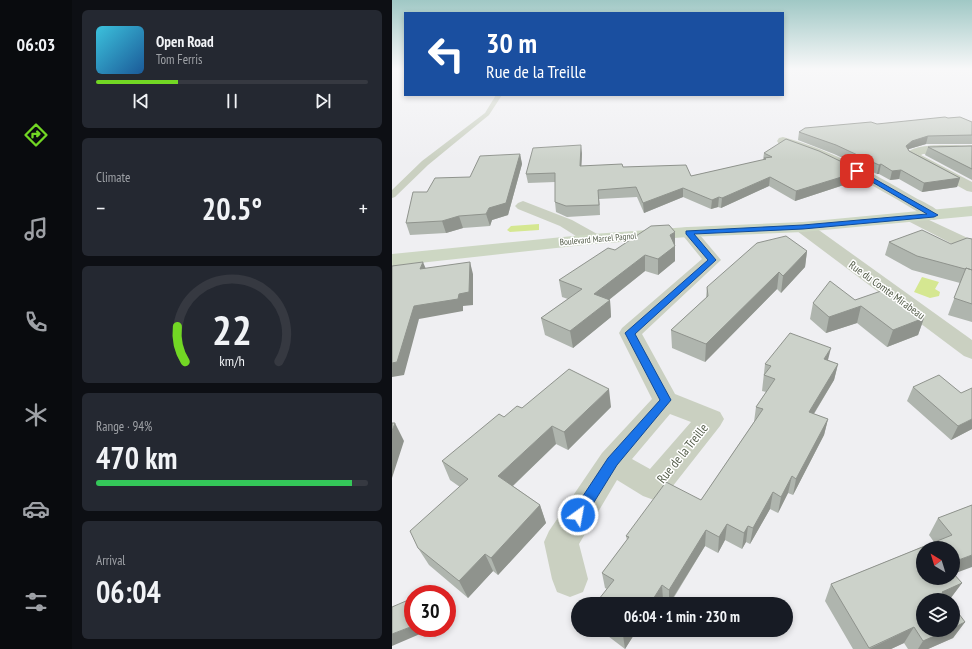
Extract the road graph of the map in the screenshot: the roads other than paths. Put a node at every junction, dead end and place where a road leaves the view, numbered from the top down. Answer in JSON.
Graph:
{"nodes":[{"id":1,"x":496,"y":99,"type":"edge"},
{"id":2,"x":783,"y":141,"type":"edge"},
{"id":3,"x":972,"y":149,"type":"edge"},
{"id":4,"x":972,"y":188,"type":"edge"},
{"id":5,"x":392,"y":195,"type":"edge"},
{"id":6,"x":523,"y":206,"type":"dead end"},
{"id":7,"x":972,"y":211,"type":"edge"},
{"id":8,"x":934,"y":215,"type":"junction"},
{"id":9,"x":912,"y":217,"type":"junction"},
{"id":10,"x":803,"y":227,"type":"junction"},
{"id":11,"x":688,"y":232,"type":"junction"},
{"id":12,"x":593,"y":239,"type":"junction"},
{"id":13,"x":972,"y":247,"type":"edge"},
{"id":14,"x":392,"y":260,"type":"edge"},
{"id":15,"x":972,"y":351,"type":"edge"},
{"id":16,"x":666,"y":400,"type":"junction"},
{"id":17,"x":612,"y":462,"type":"junction"},
{"id":18,"x":570,"y":578,"type":"dead end"}],
"edges":[{"from":1,"to":5,"type":"lane"},
{"from":2,"to":8,"type":"street"},
{"from":3,"to":4,"type":"street"},
{"from":6,"to":12,"type":"street"},
{"from":7,"to":8,"type":"street","name":"Boulevard Marcel Pagnol"},
{"from":8,"to":9,"type":"street","name":"Boulevard Marcel Pagnol"},
{"from":9,"to":10,"type":"street","name":"Boulevard Marcel Pagnol"},
{"from":9,"to":13,"type":"street"},
{"from":10,"to":11,"type":"street","name":"Boulevard Marcel Pagnol"},
{"from":10,"to":15,"type":"street","name":"Rue du Comte Mirabeau"},
{"from":11,"to":12,"type":"street","name":"Boulevard Marcel Pagnol"},
{"from":11,"to":16,"type":"street"},
{"from":12,"to":14,"type":"street","name":"Boulevard Marcel Pagnol"},
{"from":16,"to":17,"type":"street"},
{"from":16,"to":17,"type":"street","name":"Rue de la Treille"},
{"from":17,"to":18,"type":"street"}]}
